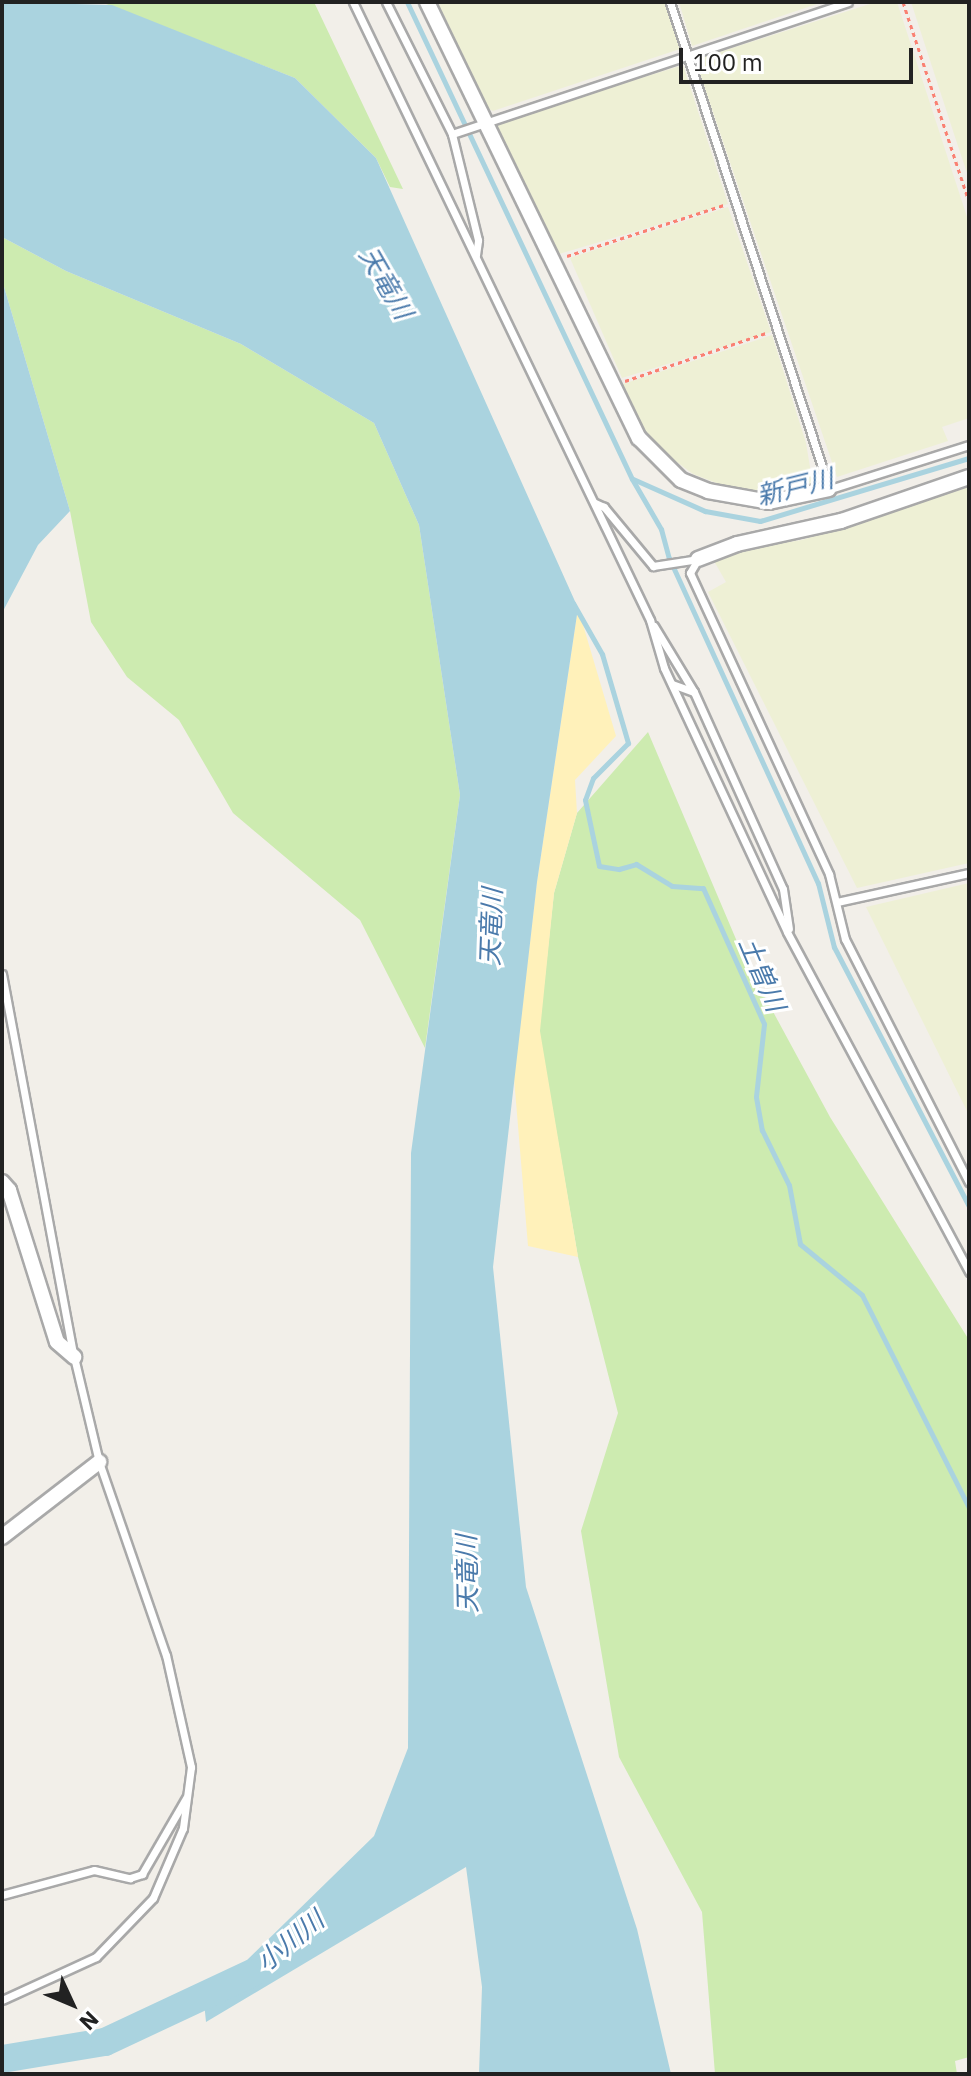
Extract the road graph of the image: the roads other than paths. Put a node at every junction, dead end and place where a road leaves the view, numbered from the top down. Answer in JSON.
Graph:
{"nodes":[{"id":1,"x":353,"y":2,"type":"edge"},
{"id":2,"x":427,"y":2,"type":"edge"},
{"id":3,"x":670,"y":2,"type":"edge"},
{"id":4,"x":848,"y":2,"type":"edge"},
{"id":5,"x":388,"y":3,"type":"edge"},
{"id":6,"x":687,"y":54,"type":"junction"},
{"id":7,"x":479,"y":121,"type":"junction"},
{"id":8,"x":454,"y":133,"type":"junction"},
{"id":9,"x":476,"y":256,"type":"junction"},
{"id":10,"x":969,"y":445,"type":"edge"},
{"id":11,"x":969,"y":477,"type":"edge"},
{"id":12,"x":830,"y":492,"type":"junction"},
{"id":13,"x":595,"y":503,"type":"junction"},
{"id":14,"x":698,"y":559,"type":"junction"},
{"id":15,"x":650,"y":620,"type":"junction"},
{"id":16,"x":671,"y":684,"type":"junction"},
{"id":17,"x":694,"y":692,"type":"junction"},
{"id":18,"x":969,"y":873,"type":"edge"},
{"id":19,"x":837,"y":902,"type":"junction"},
{"id":20,"x":791,"y":939,"type":"junction"},
{"id":21,"x":2,"y":974,"type":"edge"},
{"id":22,"x":2,"y":1182,"type":"edge"},
{"id":23,"x":969,"y":1182,"type":"edge"},
{"id":24,"x":969,"y":1272,"type":"edge"},
{"id":25,"x":74,"y":1357,"type":"junction"},
{"id":26,"x":99,"y":1462,"type":"junction"},
{"id":27,"x":3,"y":1534,"type":"edge"},
{"id":28,"x":189,"y":1792,"type":"junction"},
{"id":29,"x":2,"y":1895,"type":"edge"},
{"id":30,"x":2,"y":2000,"type":"edge"}],
"edges":[{"from":1,"to":9,"type":"lane"},
{"from":2,"to":7,"type":"street"},
{"from":3,"to":6,"type":"lane"},
{"from":4,"to":6,"type":"lane"},
{"from":5,"to":8,"type":"lane"},
{"from":6,"to":7,"type":"lane"},
{"from":6,"to":12,"type":"lane"},
{"from":7,"to":8,"type":"lane"},
{"from":7,"to":12,"type":"street"},
{"from":8,"to":9,"type":"lane"},
{"from":9,"to":13,"type":"lane"},
{"from":10,"to":12,"type":"lane"},
{"from":11,"to":14,"type":"street"},
{"from":13,"to":14,"type":"lane"},
{"from":13,"to":15,"type":"lane"},
{"from":14,"to":19,"type":"lane"},
{"from":15,"to":16,"type":"lane"},
{"from":15,"to":17,"type":"lane"},
{"from":16,"to":17,"type":"lane"},
{"from":16,"to":20,"type":"lane"},
{"from":17,"to":20,"type":"lane"},
{"from":18,"to":19,"type":"lane"},
{"from":19,"to":23,"type":"lane"},
{"from":20,"to":24,"type":"lane"},
{"from":21,"to":25,"type":"lane"},
{"from":22,"to":25,"type":"street"},
{"from":25,"to":26,"type":"lane"},
{"from":26,"to":27,"type":"street"},
{"from":26,"to":28,"type":"lane"},
{"from":28,"to":29,"type":"lane"},
{"from":28,"to":30,"type":"lane"}]}
